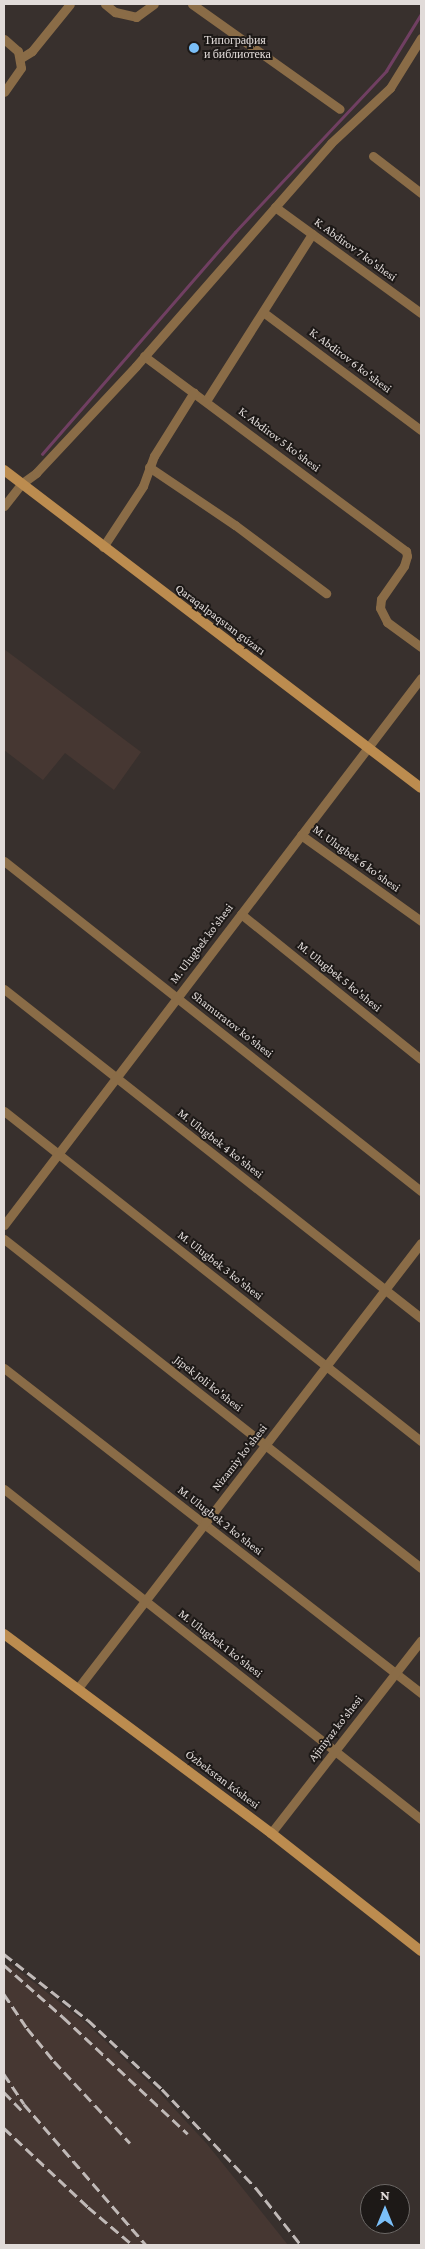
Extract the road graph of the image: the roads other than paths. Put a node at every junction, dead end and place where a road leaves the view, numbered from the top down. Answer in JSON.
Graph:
{"nodes":[{"id":1,"x":70,"y":4,"type":"edge"},
{"id":2,"x":105,"y":4,"type":"edge"},
{"id":3,"x":154,"y":4,"type":"edge"},
{"id":4,"x":192,"y":4,"type":"edge"},
{"id":5,"x":421,"y":38,"type":"edge"},
{"id":6,"x":4,"y":39,"type":"edge"},
{"id":7,"x":418,"y":49,"type":"edge"},
{"id":8,"x":21,"y":58,"type":"junction"},
{"id":9,"x":4,"y":92,"type":"edge"},
{"id":10,"x":340,"y":109,"type":"dead end"},
{"id":11,"x":372,"y":156,"type":"dead end"},
{"id":12,"x":421,"y":193,"type":"edge"},
{"id":13,"x":275,"y":207,"type":"junction"},
{"id":14,"x":312,"y":234,"type":"junction"},
{"id":15,"x":263,"y":312,"type":"junction"},
{"id":16,"x":421,"y":313,"type":"edge"},
{"id":17,"x":144,"y":356,"type":"junction"},
{"id":18,"x":194,"y":392,"type":"junction"},
{"id":19,"x":206,"y":401,"type":"junction"},
{"id":20,"x":421,"y":430,"type":"edge"},
{"id":21,"x":149,"y":467,"type":"junction"},
{"id":22,"x":4,"y":470,"type":"edge"},
{"id":23,"x":21,"y":484,"type":"junction"},
{"id":24,"x":4,"y":506,"type":"edge"},
{"id":25,"x":103,"y":547,"type":"junction"},
{"id":26,"x":326,"y":593,"type":"dead end"},
{"id":27,"x":421,"y":647,"type":"edge"},
{"id":28,"x":421,"y":678,"type":"edge"},
{"id":29,"x":368,"y":749,"type":"junction"},
{"id":30,"x":421,"y":788,"type":"edge"},
{"id":31,"x":301,"y":835,"type":"junction"},
{"id":32,"x":4,"y":861,"type":"edge"},
{"id":33,"x":241,"y":914,"type":"junction"},
{"id":34,"x":421,"y":921,"type":"edge"},
{"id":35,"x":4,"y":989,"type":"edge"},
{"id":36,"x":177,"y":998,"type":"junction"},
{"id":37,"x":421,"y":1059,"type":"edge"},
{"id":38,"x":116,"y":1078,"type":"junction"},
{"id":39,"x":4,"y":1111,"type":"edge"},
{"id":40,"x":58,"y":1154,"type":"junction"},
{"id":41,"x":421,"y":1191,"type":"edge"},
{"id":42,"x":4,"y":1225,"type":"edge"},
{"id":43,"x":4,"y":1239,"type":"edge"},
{"id":44,"x":421,"y":1243,"type":"edge"},
{"id":45,"x":385,"y":1290,"type":"junction"},
{"id":46,"x":421,"y":1318,"type":"edge"},
{"id":47,"x":326,"y":1366,"type":"junction"},
{"id":48,"x":4,"y":1368,"type":"edge"},
{"id":49,"x":421,"y":1441,"type":"edge"},
{"id":50,"x":266,"y":1445,"type":"junction"},
{"id":51,"x":4,"y":1490,"type":"edge"},
{"id":52,"x":204,"y":1524,"type":"junction"},
{"id":53,"x":421,"y":1568,"type":"edge"},
{"id":54,"x":145,"y":1601,"type":"junction"},
{"id":55,"x":4,"y":1634,"type":"edge"},
{"id":56,"x":421,"y":1640,"type":"edge"},
{"id":57,"x":395,"y":1673,"type":"junction"},
{"id":58,"x":78,"y":1688,"type":"junction"},
{"id":59,"x":421,"y":1693,"type":"edge"},
{"id":60,"x":335,"y":1751,"type":"junction"},
{"id":61,"x":421,"y":1819,"type":"edge"},
{"id":62,"x":271,"y":1834,"type":"junction"},
{"id":63,"x":421,"y":1951,"type":"edge"}],
"edges":[{"from":1,"to":8,"type":"street"},
{"from":2,"to":3,"type":"street"},
{"from":4,"to":10,"type":"street"},
{"from":5,"to":7,"type":"street"},
{"from":6,"to":8,"type":"street"},
{"from":7,"to":13,"type":"street"},
{"from":8,"to":9,"type":"street"},
{"from":11,"to":12,"type":"street"},
{"from":13,"to":14,"type":"street","name":"K. Abdirov 7 ko'shesi"},
{"from":13,"to":17,"type":"street"},
{"from":14,"to":15,"type":"street"},
{"from":14,"to":16,"type":"street","name":"K. Abdirov 7 ko'shesi"},
{"from":15,"to":19,"type":"street"},
{"from":15,"to":20,"type":"street","name":"K. Abdirov 6 ko'shesi"},
{"from":17,"to":18,"type":"street","name":"K. Abdirov 5 ko'shesi"},
{"from":17,"to":23,"type":"street"},
{"from":18,"to":19,"type":"street","name":"K. Abdirov 5 ko'shesi"},
{"from":18,"to":21,"type":"street"},
{"from":19,"to":27,"type":"street","name":"K. Abdirov 5 ko'shesi"},
{"from":21,"to":25,"type":"street"},
{"from":21,"to":26,"type":"street"},
{"from":22,"to":23,"type":"street","name":"Qaraqalpaqstan gúzarı"},
{"from":23,"to":24,"type":"street"},
{"from":23,"to":25,"type":"street","name":"Qaraqalpaqstan gúzarı"},
{"from":25,"to":29,"type":"street","name":"Qaraqalpaqstan gúzarı"},
{"from":28,"to":29,"type":"street","name":"M. Ulugbek ko'shesi"},
{"from":29,"to":30,"type":"street","name":"Qaraqalpaqstan gúzarı"},
{"from":29,"to":31,"type":"street","name":"M. Ulugbek ko'shesi"},
{"from":31,"to":33,"type":"street","name":"M. Ulugbek ko'shesi"},
{"from":31,"to":34,"type":"street","name":"M. Ulugbek 6 ko'shesi"},
{"from":32,"to":36,"type":"street","name":"Shamuratov ko'shesi"},
{"from":33,"to":36,"type":"street","name":"M. Ulugbek ko'shesi"},
{"from":33,"to":37,"type":"street","name":"M. Ulugbek 5 ko'shesi"},
{"from":35,"to":38,"type":"street","name":"M. Ulugbek 4 ko'shesi"},
{"from":36,"to":38,"type":"street","name":"M. Ulugbek ko'shesi"},
{"from":36,"to":41,"type":"street","name":"Shamuratov ko'shesi"},
{"from":38,"to":40,"type":"street","name":"M. Ulugbek ko'shesi"},
{"from":38,"to":45,"type":"street","name":"M. Ulugbek 4 ko'shesi"},
{"from":39,"to":40,"type":"street","name":"M. Ulugbek 3 ko'shesi"},
{"from":40,"to":42,"type":"street","name":"M. Ulugbek ko'shesi"},
{"from":40,"to":47,"type":"street","name":"M. Ulugbek 3 ko'shesi"},
{"from":43,"to":50,"type":"street","name":"Jipek Joli ko'shesi"},
{"from":44,"to":45,"type":"street","name":"Nizamiy ko'shesi"},
{"from":45,"to":46,"type":"street","name":"M. Ulugbek 4 ko'shesi"},
{"from":45,"to":47,"type":"street","name":"Nizamiy ko'shesi"},
{"from":47,"to":49,"type":"street","name":"M. Ulugbek 3 ko'shesi"},
{"from":47,"to":50,"type":"street","name":"Nizamiy ko'shesi"},
{"from":48,"to":52,"type":"street","name":"M. Ulugbek 2 ko'shesi"},
{"from":50,"to":52,"type":"street","name":"Nizamiy ko'shesi"},
{"from":50,"to":53,"type":"street","name":"Jipek Joli ko'shesi"},
{"from":51,"to":54,"type":"street","name":"M. Ulugbek 1 ko'shesi"},
{"from":52,"to":54,"type":"street","name":"Nizamiy ko'shesi"},
{"from":52,"to":57,"type":"street","name":"M. Ulugbek 2 ko'shesi"},
{"from":54,"to":58,"type":"street","name":"Nizamiy ko'shesi"},
{"from":54,"to":60,"type":"street","name":"M. Ulugbek 1 ko'shesi"},
{"from":55,"to":58,"type":"street","name":"Ózbekstan kóshesi"},
{"from":56,"to":57,"type":"street","name":"Ajiniyaz ko'shesi"},
{"from":57,"to":59,"type":"street","name":"M. Ulugbek 2 ko'shesi"},
{"from":57,"to":60,"type":"street","name":"Ajiniyaz ko'shesi"},
{"from":58,"to":62,"type":"street","name":"Ózbekstan kóshesi"},
{"from":60,"to":61,"type":"street","name":"M. Ulugbek 1 ko'shesi"},
{"from":60,"to":62,"type":"street","name":"Ajiniyaz ko'shesi"},
{"from":62,"to":63,"type":"street","name":"Ózbekstan kóshesi"}]}
